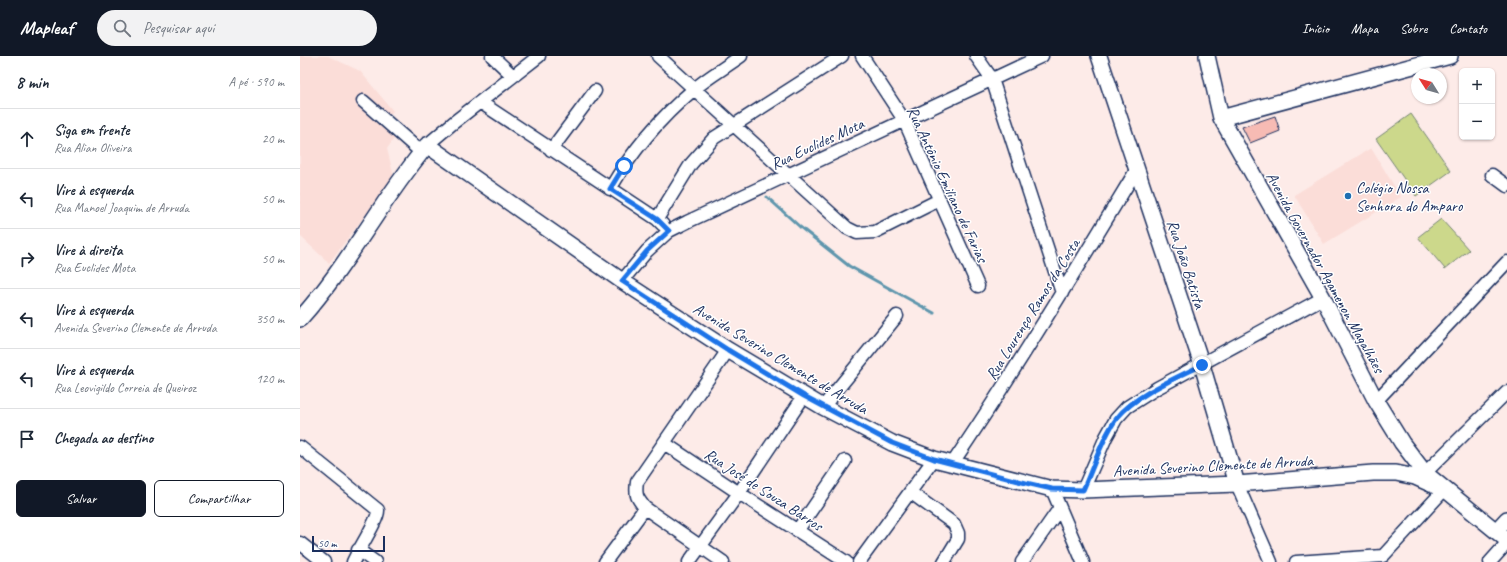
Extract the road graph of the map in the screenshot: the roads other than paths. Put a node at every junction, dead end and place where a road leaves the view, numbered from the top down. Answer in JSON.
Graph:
{"nodes":[{"id":1,"x":492,"y":56,"type":"edge"},
{"id":2,"x":539,"y":56,"type":"edge"},
{"id":3,"x":658,"y":56,"type":"edge"},
{"id":4,"x":741,"y":56,"type":"edge"},
{"id":5,"x":842,"y":56,"type":"edge"},
{"id":6,"x":862,"y":56,"type":"edge"},
{"id":7,"x":976,"y":56,"type":"edge"},
{"id":8,"x":1042,"y":56,"type":"edge"},
{"id":9,"x":1099,"y":56,"type":"edge"},
{"id":10,"x":1207,"y":56,"type":"edge"},
{"id":11,"x":1450,"y":56,"type":"edge"},
{"id":12,"x":513,"y":76,"type":"junction"},
{"id":13,"x":992,"y":79,"type":"junction"},
{"id":14,"x":694,"y":89,"type":"junction"},
{"id":15,"x":595,"y":91,"type":"dead end"},
{"id":16,"x":363,"y":101,"type":"dead end"},
{"id":17,"x":480,"y":102,"type":"junction"},
{"id":18,"x":1221,"y":118,"type":"junction"},
{"id":19,"x":904,"y":120,"type":"junction"},
{"id":20,"x":734,"y":125,"type":"junction"},
{"id":21,"x":424,"y":149,"type":"junction"},
{"id":22,"x":551,"y":150,"type":"junction"},
{"id":23,"x":1137,"y":169,"type":"junction"},
{"id":24,"x":787,"y":174,"type":"junction"},
{"id":25,"x":1492,"y":176,"type":"dead end"},
{"id":26,"x":1507,"y":186,"type":"edge"},
{"id":27,"x":610,"y":189,"type":"junction"},
{"id":28,"x":939,"y":200,"type":"junction"},
{"id":29,"x":657,"y":219,"type":"junction"},
{"id":30,"x":669,"y":231,"type":"junction"},
{"id":31,"x":1507,"y":262,"type":"edge"},
{"id":32,"x":622,"y":281,"type":"junction"},
{"id":33,"x":978,"y":286,"type":"dead end"},
{"id":34,"x":1062,"y":293,"type":"junction"},
{"id":35,"x":1323,"y":298,"type":"junction"},
{"id":36,"x":897,"y":316,"type":"dead end"},
{"id":37,"x":300,"y":319,"type":"edge"},
{"id":38,"x":728,"y":350,"type":"junction"},
{"id":39,"x":1202,"y":365,"type":"junction"},
{"id":40,"x":1507,"y":392,"type":"edge"},
{"id":41,"x":804,"y":396,"type":"junction"},
{"id":42,"x":1376,"y":401,"type":"junction"},
{"id":43,"x":824,"y":407,"type":"junction"},
{"id":44,"x":664,"y":442,"type":"junction"},
{"id":45,"x":300,"y":447,"type":"edge"},
{"id":46,"x":934,"y":459,"type":"junction"},
{"id":47,"x":845,"y":461,"type":"dead end"},
{"id":48,"x":952,"y":464,"type":"junction"},
{"id":49,"x":1425,"y":474,"type":"junction"},
{"id":50,"x":1237,"y":484,"type":"junction"},
{"id":51,"x":1052,"y":489,"type":"junction"},
{"id":52,"x":1083,"y":490,"type":"junction"},
{"id":53,"x":1444,"y":490,"type":"junction"},
{"id":54,"x":910,"y":492,"type":"junction"},
{"id":55,"x":739,"y":493,"type":"junction"},
{"id":56,"x":645,"y":508,"type":"junction"},
{"id":57,"x":1059,"y":509,"type":"junction"},
{"id":58,"x":1507,"y":519,"type":"edge"},
{"id":59,"x":797,"y":531,"type":"junction"},
{"id":60,"x":1502,"y":535,"type":"edge"},
{"id":61,"x":300,"y":542,"type":"edge"},
{"id":62,"x":1507,"y":543,"type":"edge"},
{"id":63,"x":701,"y":547,"type":"junction"},
{"id":64,"x":358,"y":550,"type":"junction"},
{"id":65,"x":324,"y":562,"type":"edge"},
{"id":66,"x":353,"y":562,"type":"edge"},
{"id":67,"x":375,"y":562,"type":"edge"},
{"id":68,"x":605,"y":562,"type":"edge"},
{"id":69,"x":689,"y":562,"type":"edge"},
{"id":70,"x":723,"y":562,"type":"edge"},
{"id":71,"x":846,"y":562,"type":"edge"},
{"id":72,"x":859,"y":562,"type":"edge"},
{"id":73,"x":944,"y":562,"type":"edge"},
{"id":74,"x":1022,"y":562,"type":"edge"},
{"id":75,"x":1083,"y":562,"type":"edge"},
{"id":76,"x":1271,"y":562,"type":"edge"},
{"id":77,"x":1296,"y":562,"type":"edge"},
{"id":78,"x":1490,"y":562,"type":"edge"}],
"edges":[{"from":1,"to":12,"type":"street"},
{"from":2,"to":12,"type":"street"},
{"from":3,"to":14,"type":"street"},
{"from":4,"to":14,"type":"street"},
{"from":5,"to":20,"type":"street"},
{"from":6,"to":19,"type":"street","name":"Rua Antônio Emiliano de Farias"},
{"from":7,"to":13,"type":"street"},
{"from":8,"to":13,"type":"street","name":"Rua Euclides Mota"},
{"from":9,"to":23,"type":"main road","name":"Rua João Batista"},
{"from":10,"to":18,"type":"main road","name":"Avenida Governador Agamenon Magalhães"},
{"from":11,"to":18,"type":"main road"},
{"from":12,"to":17,"type":"street"},
{"from":13,"to":19,"type":"street","name":"Rua Euclides Mota"},
{"from":13,"to":34,"type":"street"},
{"from":14,"to":20,"type":"street"},
{"from":14,"to":27,"type":"street"},
{"from":15,"to":22,"type":"street"},
{"from":16,"to":21,"type":"street"},
{"from":17,"to":21,"type":"street"},
{"from":17,"to":22,"type":"street"},
{"from":18,"to":35,"type":"main road","name":"Avenida Governador Agamenon Magalhães"},
{"from":19,"to":24,"type":"street","name":"Rua Euclides Mota"},
{"from":19,"to":28,"type":"street","name":"Rua Antônio Emiliano de Farias"},
{"from":20,"to":24,"type":"street"},
{"from":20,"to":29,"type":"street"},
{"from":21,"to":32,"type":"main road","name":"Avenida Severino Clemente de Arruda"},
{"from":21,"to":37,"type":"main road"},
{"from":22,"to":27,"type":"street"},
{"from":23,"to":34,"type":"street","name":"Rua Lourenço Ramos da Costa"},
{"from":23,"to":39,"type":"main road","name":"Rua João Batista"},
{"from":24,"to":28,"type":"street"},
{"from":24,"to":30,"type":"street","name":"Rua Euclides Mota"},
{"from":25,"to":26,"type":"street"},
{"from":27,"to":29,"type":"street"},
{"from":28,"to":33,"type":"street","name":"Rua Antônio Emiliano de Farias"},
{"from":29,"to":30,"type":"street"},
{"from":30,"to":32,"type":"street","name":"Rua Euclides Mota"},
{"from":31,"to":42,"type":"street"},
{"from":32,"to":38,"type":"main road","name":"Avenida Severino Clemente de Arruda"},
{"from":34,"to":48,"type":"street","name":"Rua Lourenço Ramos da Costa"},
{"from":35,"to":39,"type":"street"},
{"from":35,"to":42,"type":"main road","name":"Avenida Governador Agamenon Magalhães"},
{"from":36,"to":43,"type":"street"},
{"from":38,"to":41,"type":"main road","name":"Avenida Severino Clemente de Arruda"},
{"from":38,"to":44,"type":"street"},
{"from":39,"to":50,"type":"main road","name":"Rua João Batista"},
{"from":39,"to":52,"type":"street"},
{"from":40,"to":49,"type":"street"},
{"from":41,"to":43,"type":"main road","name":"Avenida Severino Clemente de Arruda"},
{"from":41,"to":55,"type":"street"},
{"from":42,"to":49,"type":"main road","name":"Avenida Governador Agamenon Magalhães"},
{"from":43,"to":46,"type":"main road","name":"Avenida Severino Clemente de Arruda"},
{"from":44,"to":55,"type":"street","name":"Rua José de Souza Barros"},
{"from":44,"to":56,"type":"street"},
{"from":45,"to":64,"type":"street"},
{"from":46,"to":48,"type":"main road","name":"Avenida Severino Clemente de Arruda"},
{"from":46,"to":54,"type":"street"},
{"from":47,"to":59,"type":"street"},
{"from":48,"to":51,"type":"main road","name":"Avenida Severino Clemente de Arruda"},
{"from":49,"to":53,"type":"main road","name":"Avenida Governador Agamenon Magalhães"},
{"from":50,"to":52,"type":"main road","name":"Avenida Severino Clemente de Arruda"},
{"from":50,"to":53,"type":"main road","name":"Avenida Severino Clemente de Arruda"},
{"from":50,"to":76,"type":"street"},
{"from":51,"to":52,"type":"main road","name":"Avenida Severino Clemente de Arruda"},
{"from":51,"to":57,"type":"street"},
{"from":53,"to":60,"type":"main road"},
{"from":53,"to":77,"type":"street"},
{"from":54,"to":72,"type":"street"},
{"from":54,"to":73,"type":"street"},
{"from":55,"to":59,"type":"street","name":"Rua José de Souza Barros"},
{"from":55,"to":63,"type":"street"},
{"from":56,"to":63,"type":"street"},
{"from":56,"to":68,"type":"street"},
{"from":57,"to":74,"type":"street"},
{"from":57,"to":75,"type":"street"},
{"from":58,"to":60,"type":"main road"},
{"from":59,"to":71,"type":"street","name":"Rua José de Souza Barros"},
{"from":61,"to":65,"type":"street"},
{"from":62,"to":78,"type":"street"},
{"from":63,"to":69,"type":"street"},
{"from":63,"to":70,"type":"street"},
{"from":64,"to":66,"type":"street"},
{"from":64,"to":67,"type":"street"}]}
